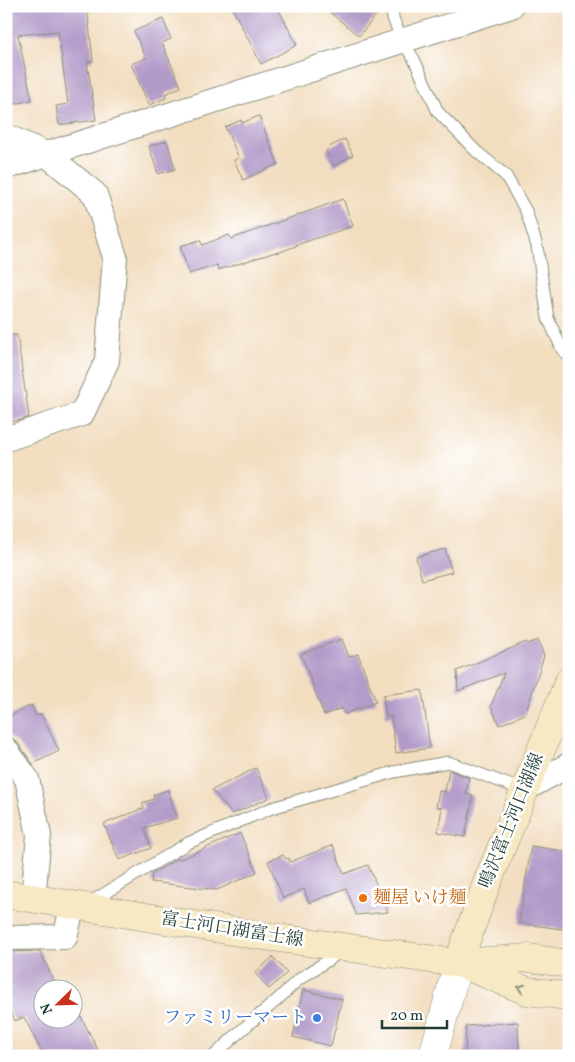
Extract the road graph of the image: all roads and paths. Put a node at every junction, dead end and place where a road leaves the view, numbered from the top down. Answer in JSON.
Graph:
{"nodes":[{"id":1,"x":392,"y":6,"type":"edge"},
{"id":2,"x":512,"y":6,"type":"edge"},
{"id":3,"x":402,"y":41,"type":"junction"},
{"id":4,"x":6,"y":136,"type":"edge"},
{"id":5,"x":46,"y":154,"type":"junction"},
{"id":6,"x":6,"y":167,"type":"edge"},
{"id":7,"x":569,"y":357,"type":"edge"},
{"id":8,"x":6,"y":439,"type":"edge"},
{"id":9,"x":569,"y":681,"type":"edge"},
{"id":10,"x":6,"y":750,"type":"edge"},
{"id":11,"x":569,"y":765,"type":"edge"},
{"id":12,"x":523,"y":790,"type":"junction"},
{"id":13,"x":6,"y":894,"type":"edge"},
{"id":14,"x":33,"y":899,"type":"junction"},
{"id":15,"x":78,"y":905,"type":"junction"},
{"id":16,"x":6,"y":938,"type":"edge"},
{"id":17,"x":348,"y":947,"type":"junction"},
{"id":18,"x":458,"y":963,"type":"junction"},
{"id":19,"x":569,"y":964,"type":"edge"},
{"id":20,"x":569,"y":996,"type":"edge"},
{"id":21,"x":214,"y":1056,"type":"edge"},
{"id":22,"x":434,"y":1056,"type":"edge"}],
"edges":[{"from":1,"to":3,"type":"lane"},
{"from":2,"to":3,"type":"street"},
{"from":3,"to":5,"type":"street"},
{"from":3,"to":7,"type":"lane"},
{"from":4,"to":5,"type":"street"},
{"from":5,"to":6,"type":"street"},
{"from":5,"to":8,"type":"street"},
{"from":9,"to":12,"type":"main road","name":"鳴沢富士河口湖線"},
{"from":10,"to":14,"type":"street"},
{"from":11,"to":12,"type":"street"},
{"from":12,"to":15,"type":"lane"},
{"from":12,"to":18,"type":"main road","name":"鳴沢富士河口湖線"},
{"from":13,"to":14,"type":"main road","name":"富士河口湖富士線"},
{"from":14,"to":15,"type":"main road","name":"富士河口湖富士線"},
{"from":15,"to":16,"type":"street"},
{"from":15,"to":17,"type":"main road","name":"富士河口湖富士線"},
{"from":17,"to":18,"type":"main road","name":"富士河口湖富士線"},
{"from":17,"to":21,"type":"lane"},
{"from":18,"to":19,"type":"main road","name":"富士河口湖富士線"},
{"from":20,"to":18,"type":"main road","name":"富士河口湖富士線","one_way":true},
{"from":18,"to":22,"type":"street"}]}
